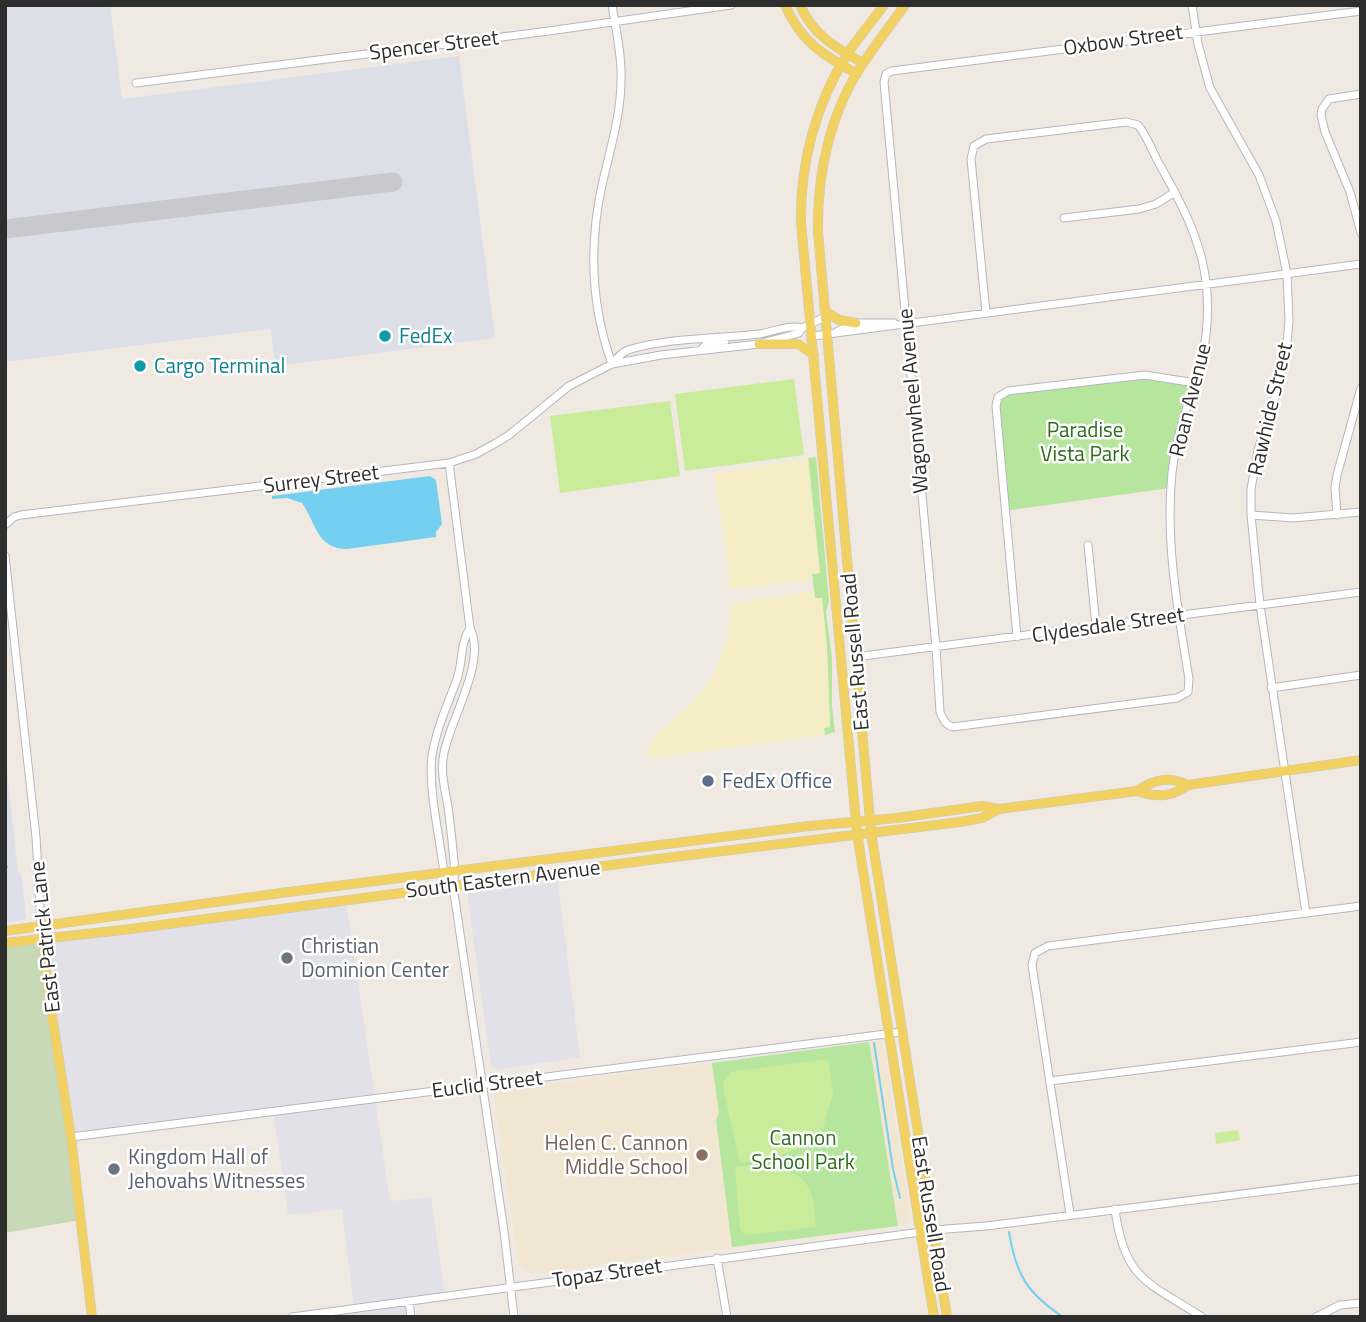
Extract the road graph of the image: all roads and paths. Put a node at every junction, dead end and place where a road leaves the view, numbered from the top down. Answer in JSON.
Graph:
{"nodes":[{"id":1,"x":612,"y":5,"type":"edge"},
{"id":2,"x":731,"y":5,"type":"edge"},
{"id":3,"x":785,"y":5,"type":"edge"},
{"id":4,"x":800,"y":5,"type":"edge"},
{"id":5,"x":884,"y":5,"type":"edge"},
{"id":6,"x":905,"y":5,"type":"edge"},
{"id":7,"x":1192,"y":5,"type":"edge"},
{"id":8,"x":1361,"y":10,"type":"edge"},
{"id":9,"x":615,"y":22,"type":"junction"},
{"id":10,"x":1195,"y":30,"type":"junction"},
{"id":11,"x":847,"y":54,"type":"junction"},
{"id":12,"x":863,"y":63,"type":"junction"},
{"id":13,"x":841,"y":65,"type":"junction"},
{"id":14,"x":857,"y":74,"type":"junction"},
{"id":15,"x":886,"y":74,"type":"joint"},
{"id":16,"x":136,"y":83,"type":"dead end"},
{"id":17,"x":1361,"y":94,"type":"edge"},
{"id":18,"x":1175,"y":192,"type":"junction"},
{"id":19,"x":1064,"y":218,"type":"dead end"},
{"id":20,"x":1361,"y":233,"type":"edge"},
{"id":21,"x":1361,"y":264,"type":"edge"},
{"id":22,"x":1287,"y":274,"type":"junction"},
{"id":23,"x":1207,"y":285,"type":"junction"},
{"id":24,"x":986,"y":313,"type":"junction"},
{"id":25,"x":825,"y":314,"type":"junction"},
{"id":26,"x":856,"y":323,"type":"junction"},
{"id":27,"x":905,"y":323,"type":"junction"},
{"id":28,"x":807,"y":326,"type":"junction"},
{"id":29,"x":836,"y":332,"type":"junction"},
{"id":30,"x":826,"y":334,"type":"junction"},
{"id":31,"x":742,"y":336,"type":"junction"},
{"id":32,"x":813,"y":336,"type":"junction"},
{"id":33,"x":759,"y":344,"type":"junction"},
{"id":34,"x":701,"y":350,"type":"junction"},
{"id":35,"x":814,"y":355,"type":"junction"},
{"id":36,"x":612,"y":364,"type":"junction"},
{"id":37,"x":1195,"y":383,"type":"junction"},
{"id":38,"x":1361,"y":388,"type":"edge"},
{"id":39,"x":449,"y":463,"type":"junction"},
{"id":40,"x":1361,"y":512,"type":"edge"},
{"id":41,"x":1251,"y":515,"type":"junction"},
{"id":42,"x":1337,"y":515,"type":"junction"},
{"id":43,"x":5,"y":525,"type":"edge"},
{"id":44,"x":1088,"y":545,"type":"dead end"},
{"id":45,"x":5,"y":556,"type":"edge"},
{"id":46,"x":848,"y":580,"type":"junction"},
{"id":47,"x":835,"y":582,"type":"junction"},
{"id":48,"x":1361,"y":592,"type":"edge"},
{"id":49,"x":1260,"y":605,"type":"junction"},
{"id":50,"x":1179,"y":615,"type":"junction"},
{"id":51,"x":1096,"y":626,"type":"junction"},
{"id":52,"x":470,"y":628,"type":"junction"},
{"id":53,"x":1017,"y":637,"type":"junction"},
{"id":54,"x":936,"y":647,"type":"junction"},
{"id":55,"x":855,"y":657,"type":"junction"},
{"id":56,"x":1361,"y":676,"type":"edge"},
{"id":57,"x":1271,"y":688,"type":"junction"},
{"id":58,"x":948,"y":726,"type":"joint"},
{"id":59,"x":1361,"y":760,"type":"edge"},
{"id":60,"x":1286,"y":771,"type":"junction"},
{"id":61,"x":1188,"y":785,"type":"junction"},
{"id":62,"x":1138,"y":791,"type":"junction"},
{"id":63,"x":999,"y":809,"type":"junction"},
{"id":64,"x":870,"y":821,"type":"junction"},
{"id":65,"x":856,"y":822,"type":"junction"},
{"id":66,"x":872,"y":832,"type":"junction"},
{"id":67,"x":857,"y":833,"type":"junction"},
{"id":68,"x":644,"y":846,"type":"junction"},
{"id":69,"x":649,"y":860,"type":"junction"},
{"id":70,"x":455,"y":872,"type":"junction"},
{"id":71,"x":444,"y":873,"type":"junction"},
{"id":72,"x":453,"y":886,"type":"junction"},
{"id":73,"x":1361,"y":906,"type":"edge"},
{"id":74,"x":1306,"y":913,"type":"junction"},
{"id":75,"x":41,"y":925,"type":"junction"},
{"id":76,"x":5,"y":931,"type":"edge"},
{"id":77,"x":43,"y":939,"type":"junction"},
{"id":78,"x":5,"y":943,"type":"edge"},
{"id":79,"x":898,"y":1003,"type":"junction"},
{"id":80,"x":886,"y":1004,"type":"junction"},
{"id":81,"x":902,"y":1031,"type":"junction"},
{"id":82,"x":890,"y":1033,"type":"junction"},
{"id":83,"x":1361,"y":1042,"type":"edge"},
{"id":84,"x":1050,"y":1082,"type":"junction"},
{"id":85,"x":483,"y":1084,"type":"junction"},
{"id":86,"x":71,"y":1137,"type":"junction"},
{"id":87,"x":1361,"y":1179,"type":"edge"},
{"id":88,"x":1115,"y":1209,"type":"junction"},
{"id":89,"x":1070,"y":1214,"type":"junction"},
{"id":90,"x":934,"y":1230,"type":"junction"},
{"id":91,"x":921,"y":1232,"type":"junction"},
{"id":92,"x":718,"y":1258,"type":"junction"},
{"id":93,"x":509,"y":1287,"type":"junction"},
{"id":94,"x":409,"y":1301,"type":"junction"},
{"id":95,"x":1361,"y":1303,"type":"edge"},
{"id":96,"x":946,"y":1313,"type":"edge"},
{"id":97,"x":92,"y":1317,"type":"edge"},
{"id":98,"x":292,"y":1317,"type":"edge"},
{"id":99,"x":411,"y":1317,"type":"edge"},
{"id":100,"x":514,"y":1317,"type":"edge"},
{"id":101,"x":727,"y":1317,"type":"edge"},
{"id":102,"x":934,"y":1317,"type":"edge"},
{"id":103,"x":1202,"y":1317,"type":"edge"},
{"id":104,"x":1317,"y":1317,"type":"edge"}],
"edges":[{"from":1,"to":9,"type":"street"},
{"from":2,"to":9,"type":"street","name":"Spencer Street"},
{"from":3,"to":13,"type":"main road"},
{"from":4,"to":11,"type":"main road"},
{"from":5,"to":11,"type":"main road","name":"East Russell Road"},
{"from":6,"to":12,"type":"main road","name":"East Russell Road"},
{"from":7,"to":10,"type":"street","name":"Rawhide Street"},
{"from":8,"to":10,"type":"street","name":"Oxbow Street"},
{"from":9,"to":16,"type":"street","name":"Spencer Street"},
{"from":9,"to":36,"type":"street"},
{"from":10,"to":15,"type":"street","name":"Oxbow Street"},
{"from":10,"to":22,"type":"street","name":"Rawhide Street"},
{"from":11,"to":12,"type":"main road"},
{"from":11,"to":13,"type":"main road","name":"East Russell Road"},
{"from":12,"to":14,"type":"main road","name":"East Russell Road"},
{"from":13,"to":14,"type":"main road"},
{"from":13,"to":28,"type":"main road","name":"East Russell Road"},
{"from":14,"to":25,"type":"main road","name":"East Russell Road"},
{"from":15,"to":27,"type":"street","name":"Wagonwheel Avenue"},
{"from":17,"to":20,"type":"street"},
{"from":18,"to":19,"type":"street"},
{"from":18,"to":23,"type":"street","name":"Roan Avenue"},
{"from":18,"to":24,"type":"street","name":"Roan Avenue"},
{"from":21,"to":22,"type":"street"},
{"from":22,"to":23,"type":"street"},
{"from":22,"to":41,"type":"street","name":"Rawhide Street"},
{"from":23,"to":24,"type":"street"},
{"from":23,"to":37,"type":"street","name":"Roan Avenue"},
{"from":24,"to":27,"type":"street"},
{"from":25,"to":26,"type":"main road"},
{"from":25,"to":28,"type":"street","name":"Surrey Street"},
{"from":25,"to":30,"type":"main road","name":"East Russell Road"},
{"from":26,"to":27,"type":"street"},
{"from":26,"to":29,"type":"street"},
{"from":27,"to":29,"type":"street"},
{"from":27,"to":54,"type":"street","name":"Wagonwheel Avenue"},
{"from":28,"to":31,"type":"street","name":"Surrey Street"},
{"from":28,"to":32,"type":"main road","name":"East Russell Road"},
{"from":28,"to":33,"type":"street","name":"Surrey Street"},
{"from":29,"to":30,"type":"street"},
{"from":30,"to":32,"type":"street"},
{"from":30,"to":46,"type":"main road","name":"East Russell Road"},
{"from":31,"to":34,"type":"street"},
{"from":31,"to":36,"type":"street","name":"Surrey Street"},
{"from":32,"to":35,"type":"main road","name":"East Russell Road"},
{"from":33,"to":34,"type":"street","name":"Surrey Street"},
{"from":33,"to":35,"type":"main road"},
{"from":34,"to":36,"type":"street","name":"Surrey Street"},
{"from":35,"to":47,"type":"main road","name":"East Russell Road"},
{"from":36,"to":39,"type":"street","name":"Surrey Street"},
{"from":37,"to":50,"type":"street","name":"Roan Avenue"},
{"from":37,"to":53,"type":"street"},
{"from":38,"to":42,"type":"street"},
{"from":39,"to":43,"type":"street","name":"Surrey Street"},
{"from":39,"to":52,"type":"street"},
{"from":40,"to":42,"type":"street"},
{"from":41,"to":42,"type":"street"},
{"from":41,"to":49,"type":"street","name":"Rawhide Street"},
{"from":44,"to":51,"type":"street"},
{"from":45,"to":75,"type":"street","name":"East Patrick Lane"},
{"from":46,"to":47,"type":"main road"},
{"from":46,"to":55,"type":"main road","name":"East Russell Road"},
{"from":47,"to":65,"type":"main road","name":"East Russell Road"},
{"from":48,"to":49,"type":"street","name":"Clydesdale Street"},
{"from":49,"to":50,"type":"street","name":"Clydesdale Street"},
{"from":49,"to":57,"type":"street","name":"Rawhide Street"},
{"from":50,"to":51,"type":"street","name":"Clydesdale Street"},
{"from":50,"to":58,"type":"street","name":"Roan Avenue"},
{"from":51,"to":53,"type":"street","name":"Clydesdale Street"},
{"from":52,"to":70,"type":"street"},
{"from":52,"to":71,"type":"street"},
{"from":53,"to":54,"type":"street","name":"Clydesdale Street"},
{"from":54,"to":55,"type":"street","name":"Clydesdale Street"},
{"from":54,"to":58,"type":"street","name":"Wagonwheel Avenue"},
{"from":55,"to":64,"type":"main road","name":"East Russell Road"},
{"from":56,"to":57,"type":"street"},
{"from":57,"to":60,"type":"street","name":"Rawhide Street"},
{"from":59,"to":60,"type":"main road","name":"South Eastern Avenue"},
{"from":60,"to":61,"type":"main road","name":"South Eastern Avenue"},
{"from":60,"to":74,"type":"street","name":"Rawhide Street"},
{"from":61,"to":62,"type":"main road","name":"South Eastern Avenue"},
{"from":61,"to":62,"type":"main road","name":"South Eastern Avenue"},
{"from":62,"to":63,"type":"main road","name":"South Eastern Avenue"},
{"from":63,"to":64,"type":"main road","name":"South Eastern Avenue"},
{"from":63,"to":66,"type":"main road","name":"South Eastern Avenue"},
{"from":64,"to":65,"type":"main road","name":"South Eastern Avenue"},
{"from":64,"to":66,"type":"main road","name":"East Russell Road"},
{"from":65,"to":67,"type":"main road","name":"East Russell Road"},
{"from":65,"to":68,"type":"main road","name":"South Eastern Avenue"},
{"from":66,"to":67,"type":"main road","name":"South Eastern Avenue"},
{"from":66,"to":79,"type":"main road","name":"East Russell Road"},
{"from":67,"to":69,"type":"main road","name":"South Eastern Avenue"},
{"from":67,"to":80,"type":"main road","name":"East Russell Road"},
{"from":68,"to":69,"type":"main road"},
{"from":68,"to":70,"type":"main road","name":"South Eastern Avenue"},
{"from":69,"to":72,"type":"main road","name":"South Eastern Avenue"},
{"from":70,"to":71,"type":"main road","name":"South Eastern Avenue"},
{"from":70,"to":72,"type":"street"},
{"from":71,"to":72,"type":"street"},
{"from":71,"to":75,"type":"main road","name":"South Eastern Avenue"},
{"from":72,"to":77,"type":"main road","name":"South Eastern Avenue"},
{"from":72,"to":85,"type":"street"},
{"from":73,"to":74,"type":"street"},
{"from":74,"to":84,"type":"street"},
{"from":75,"to":76,"type":"main road","name":"South Eastern Avenue"},
{"from":75,"to":77,"type":"main road","name":"East Patrick Lane"},
{"from":77,"to":78,"type":"main road","name":"South Eastern Avenue"},
{"from":77,"to":86,"type":"main road","name":"East Patrick Lane"},
{"from":79,"to":80,"type":"main road"},
{"from":79,"to":81,"type":"main road","name":"East Russell Road"},
{"from":80,"to":82,"type":"main road","name":"East Russell Road"},
{"from":81,"to":82,"type":"street","name":"Euclid Street"},
{"from":81,"to":90,"type":"main road","name":"East Russell Road"},
{"from":82,"to":85,"type":"street","name":"Euclid Street"},
{"from":82,"to":91,"type":"main road","name":"East Russell Road"},
{"from":83,"to":84,"type":"street"},
{"from":84,"to":89,"type":"street"},
{"from":85,"to":86,"type":"street","name":"Euclid Street"},
{"from":85,"to":93,"type":"street"},
{"from":86,"to":97,"type":"main road","name":"East Patrick Lane"},
{"from":87,"to":88,"type":"street"},
{"from":88,"to":89,"type":"street"},
{"from":88,"to":103,"type":"street"},
{"from":89,"to":90,"type":"street"},
{"from":90,"to":96,"type":"main road","name":"East Russell Road"},
{"from":91,"to":92,"type":"street","name":"Topaz Street"},
{"from":91,"to":96,"type":"main road"},
{"from":91,"to":102,"type":"main road","name":"East Russell Road"},
{"from":92,"to":93,"type":"street","name":"Topaz Street"},
{"from":92,"to":101,"type":"street"},
{"from":93,"to":94,"type":"street","name":"Topaz Street"},
{"from":93,"to":100,"type":"street"},
{"from":94,"to":98,"type":"street","name":"Topaz Street"},
{"from":94,"to":99,"type":"street"},
{"from":95,"to":104,"type":"street"}]}
